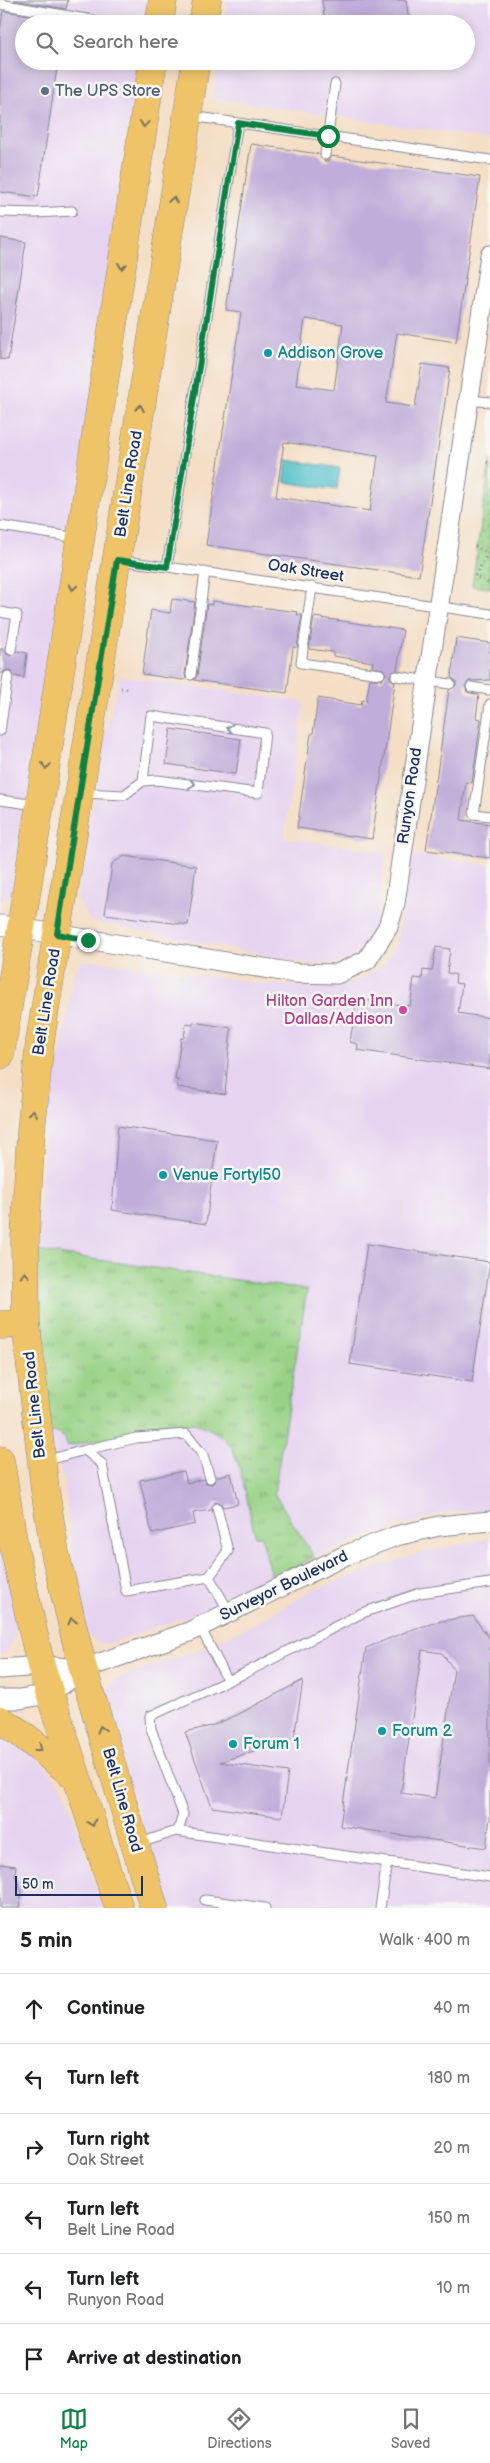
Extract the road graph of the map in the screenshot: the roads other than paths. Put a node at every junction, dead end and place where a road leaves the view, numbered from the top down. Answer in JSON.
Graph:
{"nodes":[{"id":1,"x":162,"y":0,"type":"edge"},
{"id":2,"x":207,"y":0,"type":"edge"},
{"id":3,"x":0,"y":4,"type":"edge"},
{"id":4,"x":64,"y":15,"type":"edge"},
{"id":5,"x":160,"y":15,"type":"edge"},
{"id":6,"x":204,"y":15,"type":"edge"},
{"id":7,"x":152,"y":70,"type":"edge"},
{"id":8,"x":194,"y":70,"type":"edge"},
{"id":9,"x":335,"y":84,"type":"dead end"},
{"id":10,"x":186,"y":115,"type":"junction"},
{"id":11,"x":238,"y":123,"type":"junction"},
{"id":12,"x":328,"y":136,"type":"junction"},
{"id":13,"x":326,"y":155,"type":"dead end"},
{"id":14,"x":490,"y":160,"type":"edge"},
{"id":15,"x":72,"y":211,"type":"dead end"},
{"id":16,"x":0,"y":212,"type":"edge"},
{"id":17,"x":130,"y":218,"type":"junction"},
{"id":18,"x":490,"y":255,"type":"edge"},
{"id":19,"x":160,"y":282,"type":"junction"},
{"id":20,"x":485,"y":326,"type":"edge"},
{"id":21,"x":469,"y":400,"type":"junction"},
{"id":22,"x":490,"y":402,"type":"edge"},
{"id":23,"x":95,"y":442,"type":"junction"},
{"id":24,"x":0,"y":526,"type":"edge"},
{"id":25,"x":81,"y":538,"type":"junction"},
{"id":26,"x":117,"y":560,"type":"junction"},
{"id":27,"x":167,"y":567,"type":"junction"},
{"id":28,"x":206,"y":572,"type":"junction"},
{"id":29,"x":312,"y":587,"type":"junction"},
{"id":30,"x":438,"y":607,"type":"junction"},
{"id":31,"x":0,"y":612,"type":"edge"},
{"id":32,"x":490,"y":614,"type":"edge"},
{"id":33,"x":11,"y":650,"type":"dead end"},
{"id":34,"x":101,"y":655,"type":"junction"},
{"id":35,"x":380,"y":674,"type":"dead end"},
{"id":36,"x":191,"y":675,"type":"dead end"},
{"id":37,"x":8,"y":676,"type":"dead end"},
{"id":38,"x":396,"y":676,"type":"dead end"},
{"id":39,"x":427,"y":681,"type":"junction"},
{"id":40,"x":450,"y":684,"type":"dead end"},
{"id":41,"x":471,"y":687,"type":"dead end"},
{"id":42,"x":490,"y":690,"type":"edge"},
{"id":43,"x":490,"y":704,"type":"edge"},
{"id":44,"x":0,"y":730,"type":"edge"},
{"id":45,"x":144,"y":781,"type":"junction"},
{"id":46,"x":80,"y":793,"type":"junction"},
{"id":47,"x":0,"y":800,"type":"edge"},
{"id":48,"x":40,"y":806,"type":"junction"},
{"id":49,"x":490,"y":816,"type":"edge"},
{"id":50,"x":11,"y":927,"type":"edge"},
{"id":51,"x":57,"y":934,"type":"junction"},
{"id":52,"x":0,"y":1055,"type":"edge"},
{"id":53,"x":13,"y":1324,"type":"edge"},
{"id":54,"x":85,"y":1450,"type":"junction"},
{"id":55,"x":0,"y":1460,"type":"edge"},
{"id":56,"x":42,"y":1461,"type":"junction"},
{"id":57,"x":210,"y":1478,"type":"dead end"},
{"id":58,"x":218,"y":1508,"type":"dead end"},
{"id":59,"x":490,"y":1521,"type":"edge"},
{"id":60,"x":209,"y":1577,"type":"junction"},
{"id":61,"x":490,"y":1583,"type":"edge"},
{"id":62,"x":230,"y":1613,"type":"junction"},
{"id":63,"x":200,"y":1627,"type":"junction"},
{"id":64,"x":41,"y":1666,"type":"junction"},
{"id":65,"x":0,"y":1669,"type":"edge"},
{"id":66,"x":84,"y":1669,"type":"junction"},
{"id":67,"x":228,"y":1681,"type":"junction"},
{"id":68,"x":49,"y":1694,"type":"junction"},
{"id":69,"x":0,"y":1699,"type":"edge"},
{"id":70,"x":0,"y":1720,"type":"edge"},
{"id":71,"x":76,"y":1778,"type":"junction"},
{"id":72,"x":176,"y":1831,"type":"junction"},
{"id":73,"x":134,"y":1844,"type":"junction"},
{"id":74,"x":387,"y":1862,"type":"junction"},
{"id":75,"x":490,"y":1877,"type":"edge"},
{"id":76,"x":205,"y":1900,"type":"dead end"},
{"id":77,"x":119,"y":1908,"type":"edge"},
{"id":78,"x":154,"y":1908,"type":"edge"},
{"id":79,"x":265,"y":1908,"type":"edge"},
{"id":80,"x":380,"y":1908,"type":"edge"}],
"edges":[{"from":1,"to":5,"type":"main road"},
{"from":2,"to":6,"type":"main road"},
{"from":3,"to":4,"type":"lane"},
{"from":7,"to":17,"type":"main road","one_way":true},
{"from":8,"to":10,"type":"main road","name":"Belt Line Road"},
{"from":9,"to":12,"type":"lane"},
{"from":10,"to":11,"type":"lane"},
{"from":19,"to":10,"type":"main road","name":"Belt Line Road","one_way":true},
{"from":11,"to":12,"type":"lane"},
{"from":11,"to":27,"type":"lane"},
{"from":12,"to":13,"type":"lane"},
{"from":12,"to":14,"type":"lane"},
{"from":15,"to":16,"type":"lane"},
{"from":17,"to":19,"type":"main road"},
{"from":17,"to":23,"type":"main road","one_way":true},
{"from":18,"to":20,"type":"street","name":"Runyon Road"},
{"from":26,"to":19,"type":"main road","name":"Belt Line Road","one_way":true},
{"from":20,"to":21,"type":"street","name":"Runyon Road"},
{"from":21,"to":22,"type":"lane"},
{"from":21,"to":30,"type":"street","name":"Runyon Road"},
{"from":23,"to":25,"type":"main road"},
{"from":23,"to":26,"type":"main road"},
{"from":24,"to":25,"type":"lane"},
{"from":25,"to":34,"type":"main road"},
{"from":25,"to":48,"type":"main road","one_way":true},
{"from":26,"to":27,"type":"lane","name":"Oak Street"},
{"from":26,"to":34,"type":"main road","name":"Belt Line Road"},
{"from":27,"to":28,"type":"lane","name":"Oak Street"},
{"from":28,"to":29,"type":"lane","name":"Oak Street"},
{"from":28,"to":36,"type":"lane"},
{"from":29,"to":30,"type":"lane","name":"Oak Street"},
{"from":29,"to":35,"type":"lane"},
{"from":30,"to":32,"type":"lane","name":"Oak Street"},
{"from":30,"to":39,"type":"street","name":"Runyon Road"},
{"from":31,"to":33,"type":"lane"},
{"from":34,"to":46,"type":"main road","name":"Belt Line Road"},
{"from":37,"to":44,"type":"lane"},
{"from":38,"to":39,"type":"lane"},
{"from":39,"to":40,"type":"lane"},
{"from":39,"to":51,"type":"street","name":"Runyon Road"},
{"from":41,"to":42,"type":"lane"},
{"from":43,"to":49,"type":"lane"},
{"from":45,"to":45,"type":"lane","one_way":true},
{"from":45,"to":46,"type":"lane"},
{"from":46,"to":51,"type":"main road","name":"Belt Line Road"},
{"from":47,"to":48,"type":"lane"},
{"from":48,"to":50,"type":"main road"},
{"from":50,"to":51,"type":"street","name":"Runyon Road"},
{"from":50,"to":52,"type":"main road"},
{"from":53,"to":51,"type":"main road","name":"Belt Line Road","one_way":true},
{"from":53,"to":56,"type":"main road","name":"Belt Line Road"},
{"from":54,"to":56,"type":"lane"},
{"from":54,"to":57,"type":"lane"},
{"from":54,"to":60,"type":"lane"},
{"from":55,"to":64,"type":"main road","name":"Belt Line Road"},
{"from":66,"to":56,"type":"main road","name":"Belt Line Road","one_way":true},
{"from":58,"to":60,"type":"lane"},
{"from":59,"to":62,"type":"street","name":"Surveyor Boulevard"},
{"from":60,"to":62,"type":"lane"},
{"from":61,"to":67,"type":"lane"},
{"from":62,"to":63,"type":"street","name":"Surveyor Boulevard"},
{"from":63,"to":66,"type":"street","name":"Surveyor Boulevard"},
{"from":63,"to":67,"type":"lane"},
{"from":64,"to":65,"type":"street","name":"Surveyor Boulevard"},
{"from":64,"to":66,"type":"street","name":"Surveyor Boulevard"},
{"from":64,"to":68,"type":"main road","name":"Belt Line Road"},
{"from":66,"to":68,"type":"street","name":"Surveyor Boulevard"},
{"from":73,"to":66,"type":"main road","name":"Belt Line Road","one_way":true},
{"from":67,"to":72,"type":"lane"},
{"from":68,"to":69,"type":"street","name":"Surveyor Boulevard"},
{"from":68,"to":71,"type":"main road","name":"Belt Line Road"},
{"from":70,"to":71,"type":"main road","one_way":true},
{"from":71,"to":77,"type":"main road","name":"Belt Line Road","one_way":true},
{"from":72,"to":73,"type":"lane"},
{"from":72,"to":74,"type":"lane"},
{"from":73,"to":78,"type":"main road","name":"Belt Line Road"},
{"from":74,"to":75,"type":"lane"},
{"from":74,"to":80,"type":"lane"},
{"from":76,"to":79,"type":"lane"}]}
